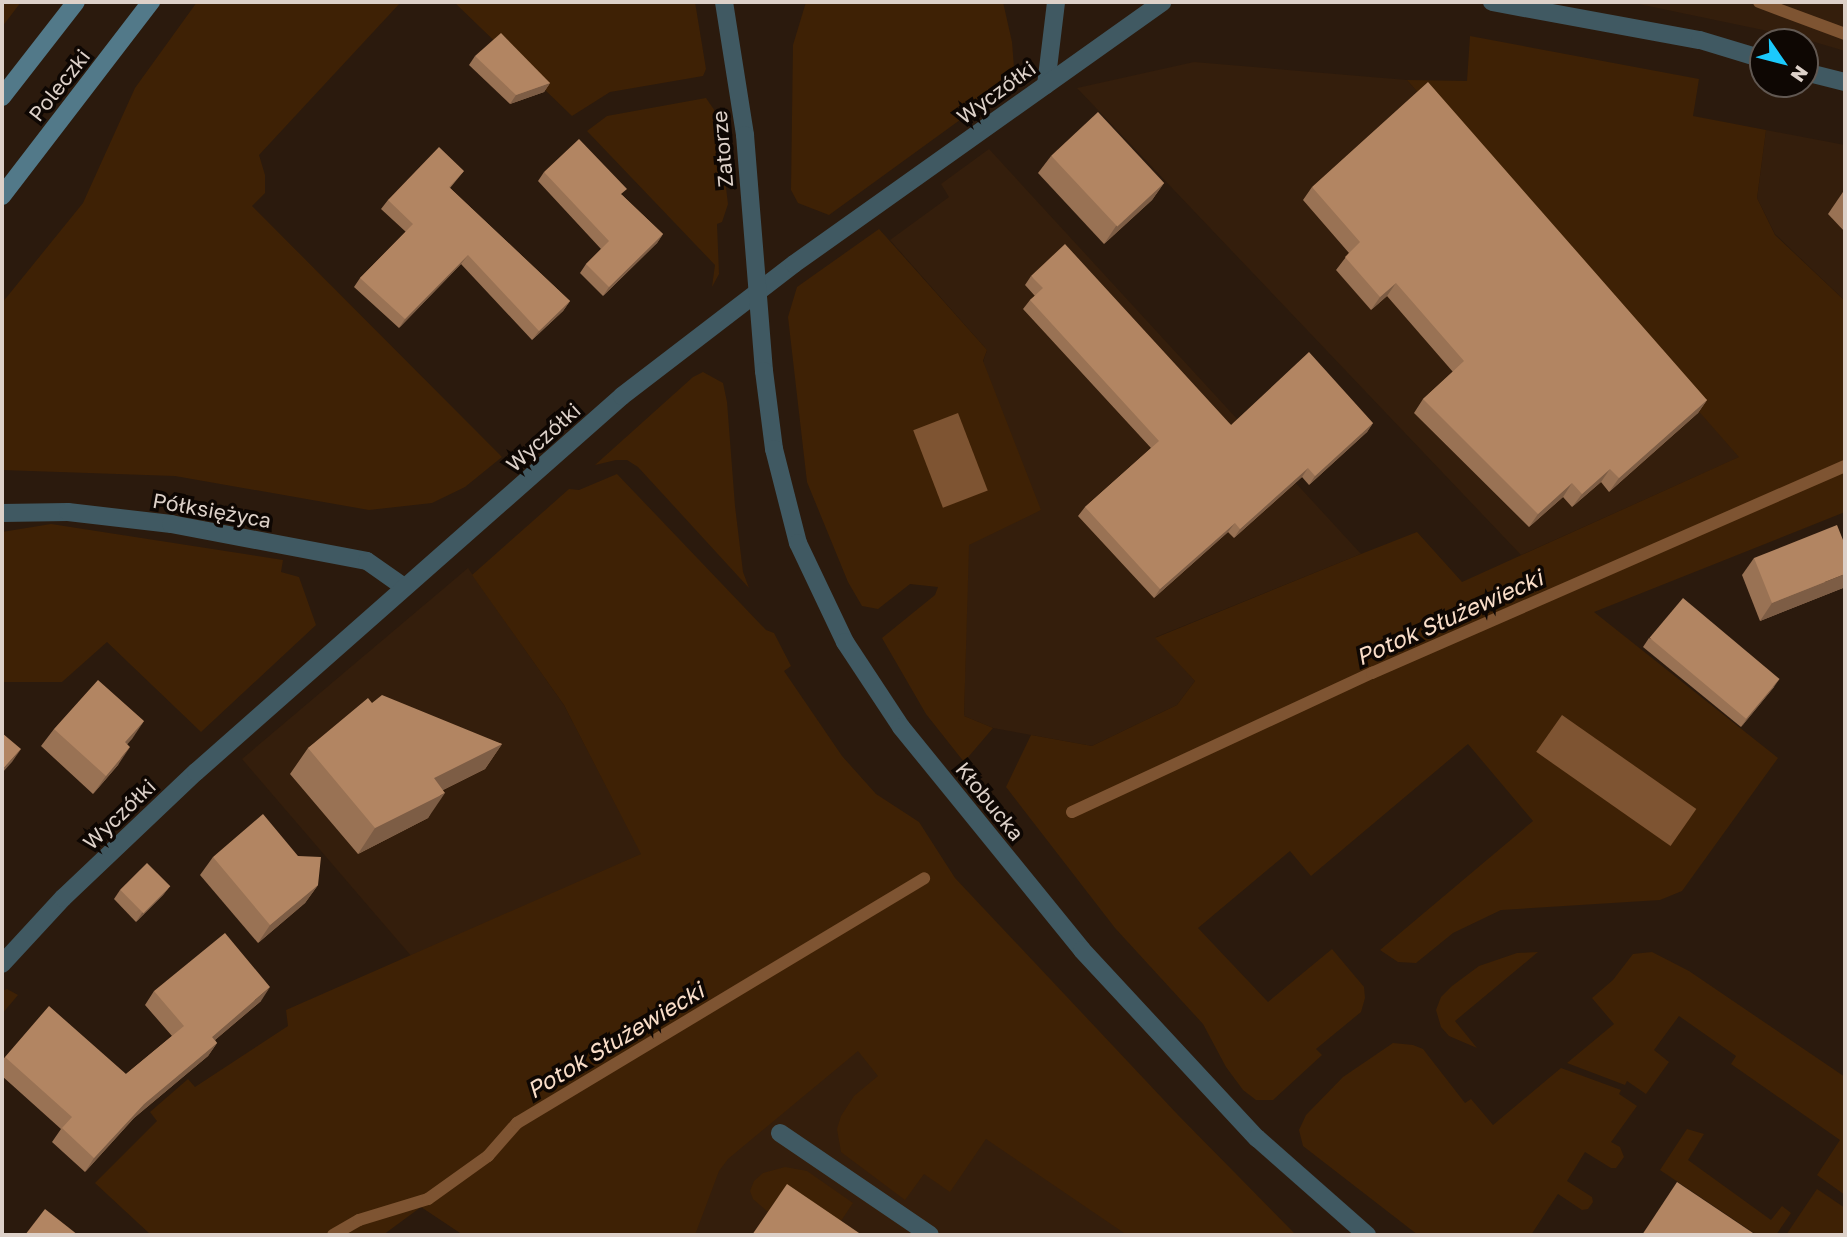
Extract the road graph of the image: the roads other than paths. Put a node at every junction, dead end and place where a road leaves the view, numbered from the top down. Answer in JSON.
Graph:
{"nodes":[{"id":1,"x":76,"y":2,"type":"edge"},
{"id":2,"x":152,"y":2,"type":"edge"},
{"id":3,"x":724,"y":2,"type":"edge"},
{"id":4,"x":1056,"y":2,"type":"edge"},
{"id":5,"x":1162,"y":2,"type":"edge"},
{"id":6,"x":1492,"y":2,"type":"edge"},
{"id":7,"x":1749,"y":56,"type":"edge"},
{"id":8,"x":1819,"y":76,"type":"edge"},
{"id":9,"x":1845,"y":82,"type":"edge"},
{"id":10,"x":1046,"y":85,"type":"junction"},
{"id":11,"x":2,"y":97,"type":"edge"},
{"id":12,"x":2,"y":196,"type":"edge"},
{"id":13,"x":758,"y":294,"type":"junction"},
{"id":14,"x":2,"y":513,"type":"edge"},
{"id":15,"x":404,"y":587,"type":"junction"},
{"id":16,"x":2,"y":964,"type":"edge"},
{"id":17,"x":780,"y":1133,"type":"dead end"},
{"id":18,"x":930,"y":1235,"type":"edge"},
{"id":19,"x":1367,"y":1235,"type":"edge"}],
"edges":[{"from":1,"to":11,"type":"main road","name":"Poleczki"},
{"from":2,"to":12,"type":"main road","name":"Poleczki"},
{"from":3,"to":13,"type":"street","name":"Zatorze"},
{"from":4,"to":10,"type":"street"},
{"from":5,"to":10,"type":"street","name":"Wyczółki"},
{"from":6,"to":7,"type":"street"},
{"from":8,"to":9,"type":"street"},
{"from":10,"to":13,"type":"street","name":"Wyczółki"},
{"from":13,"to":15,"type":"street","name":"Wyczółki"},
{"from":13,"to":19,"type":"street","name":"Kłobucka"},
{"from":14,"to":15,"type":"street","name":"Półksiężyca"},
{"from":15,"to":16,"type":"street","name":"Wyczółki"},
{"from":17,"to":18,"type":"street"}]}
